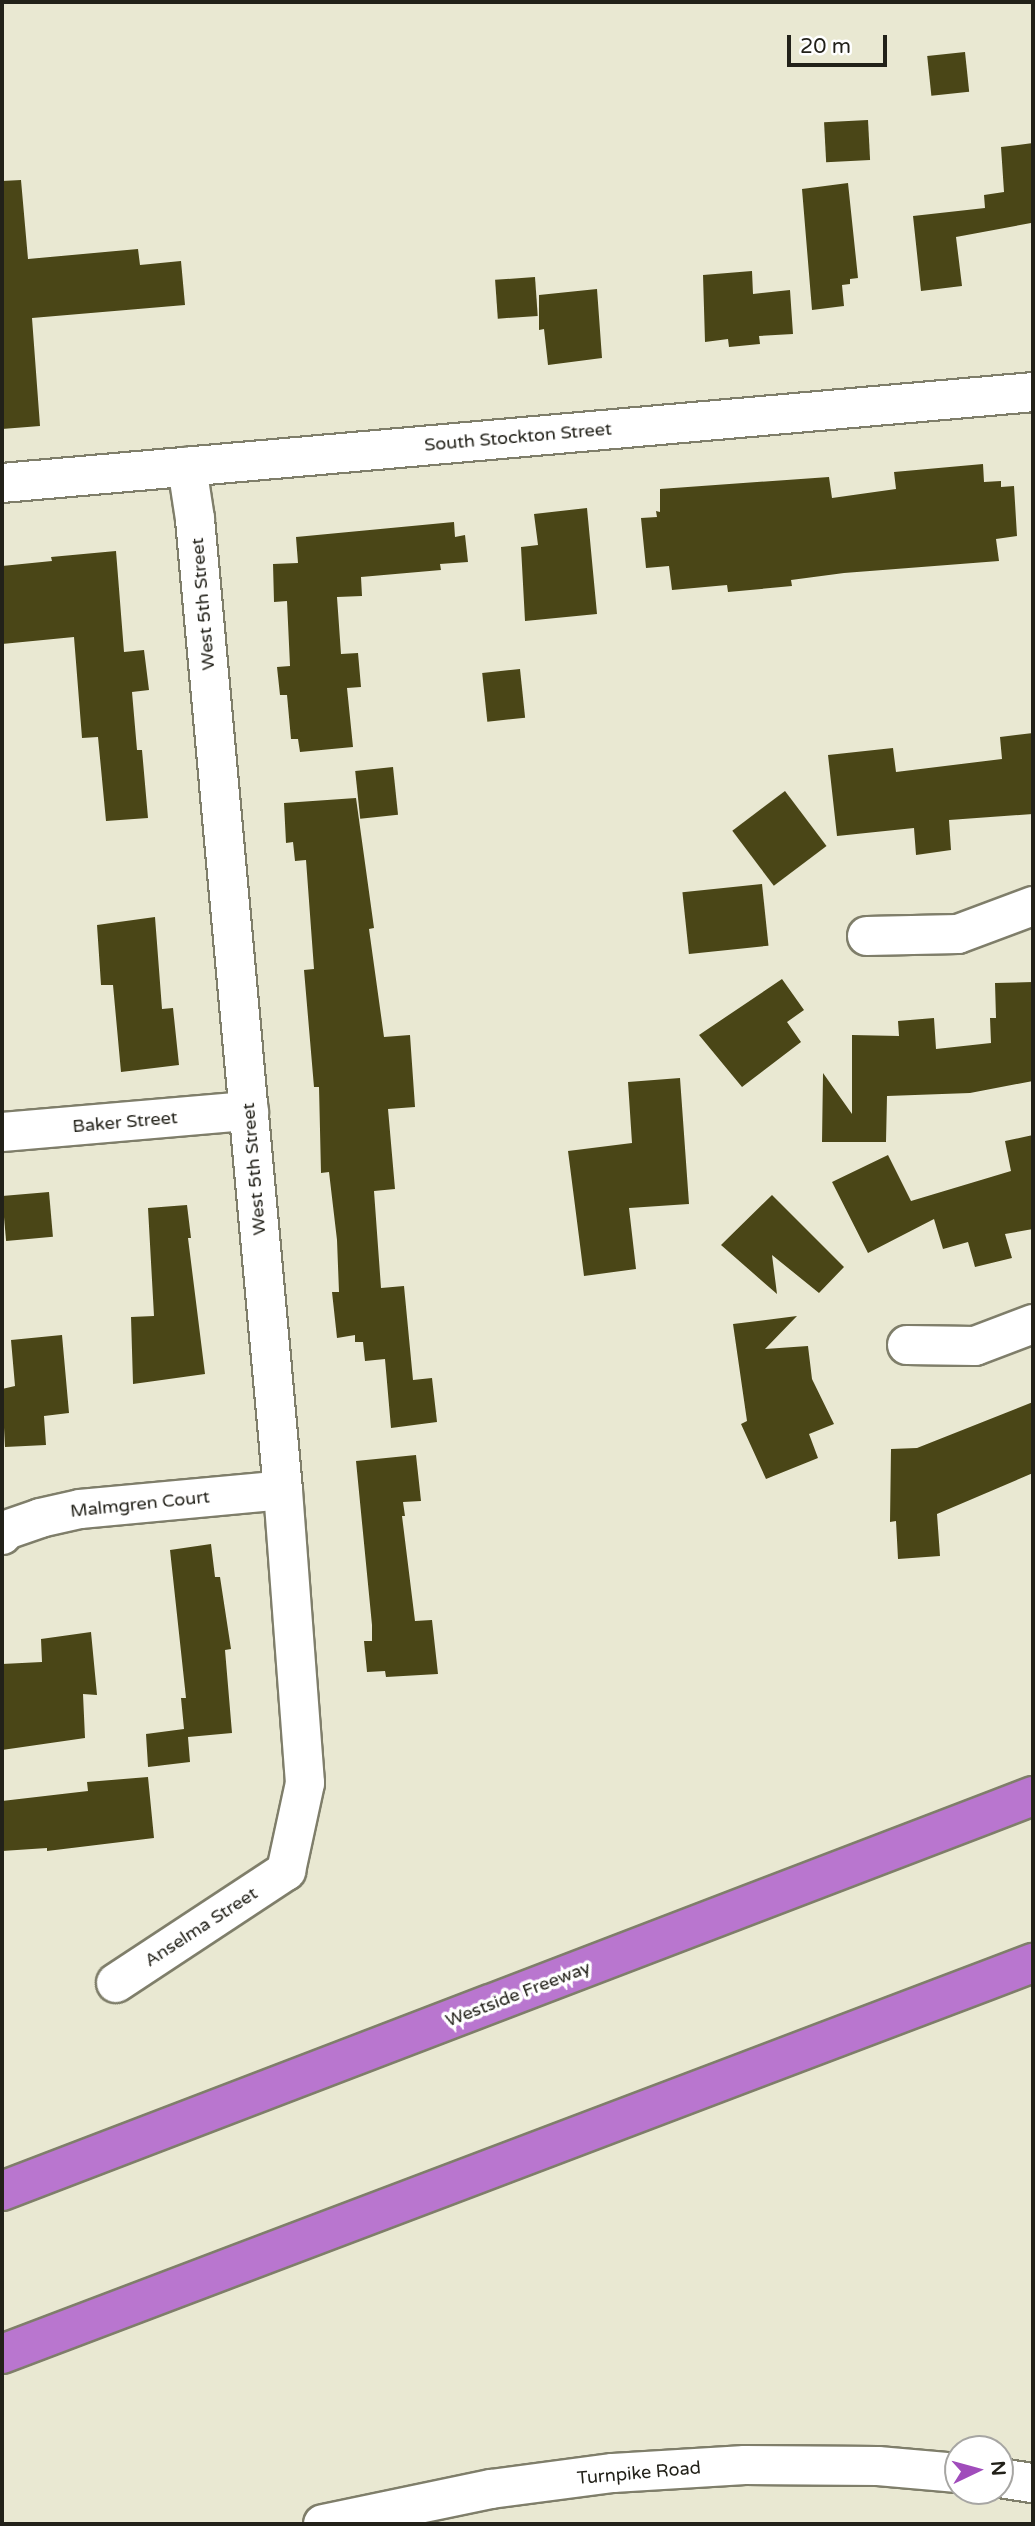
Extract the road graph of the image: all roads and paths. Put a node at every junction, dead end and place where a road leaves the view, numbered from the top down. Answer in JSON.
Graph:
{"nodes":[{"id":1,"x":1033,"y":392,"type":"edge"},
{"id":2,"x":187,"y":467,"type":"junction"},
{"id":3,"x":2,"y":483,"type":"edge"},
{"id":4,"x":1033,"y":906,"type":"edge"},
{"id":5,"x":867,"y":936,"type":"dead end"},
{"id":6,"x":249,"y":1111,"type":"junction"},
{"id":7,"x":2,"y":1132,"type":"edge"},
{"id":8,"x":1033,"y":1324,"type":"edge"},
{"id":9,"x":907,"y":1345,"type":"dead end"},
{"id":10,"x":283,"y":1490,"type":"junction"},
{"id":11,"x":2,"y":1535,"type":"edge"},
{"id":12,"x":1033,"y":1797,"type":"edge"},
{"id":13,"x":286,"y":1871,"type":"joint"},
{"id":14,"x":1033,"y":1963,"type":"edge"},
{"id":15,"x":116,"y":1983,"type":"dead end"},
{"id":16,"x":2,"y":2191,"type":"edge"},
{"id":17,"x":2,"y":2354,"type":"edge"},
{"id":18,"x":944,"y":2472,"type":"edge"},
{"id":19,"x":1014,"y":2480,"type":"edge"},
{"id":20,"x":1033,"y":2483,"type":"edge"},
{"id":21,"x":429,"y":2513,"type":"edge"},
{"id":22,"x":323,"y":2524,"type":"edge"}],
"edges":[{"from":1,"to":2,"type":"street","name":"South Stockton Street"},
{"from":2,"to":3,"type":"street","name":"South Stockton Street"},
{"from":2,"to":6,"type":"street","name":"West 5th Street"},
{"from":4,"to":5,"type":"street"},
{"from":6,"to":7,"type":"street","name":"Baker Street"},
{"from":6,"to":10,"type":"street","name":"West 5th Street"},
{"from":8,"to":9,"type":"street"},
{"from":10,"to":11,"type":"street","name":"Malmgren Court"},
{"from":10,"to":13,"type":"street","name":"West 5th Street"},
{"from":12,"to":16,"type":"highway","name":"Westside Freeway"},
{"from":13,"to":15,"type":"street","name":"Anselma Street"},
{"from":14,"to":17,"type":"highway"},
{"from":18,"to":21,"type":"street","name":"Turnpike Road"},
{"from":19,"to":20,"type":"street"},
{"from":21,"to":22,"type":"street","name":"Turnpike Road"}]}
